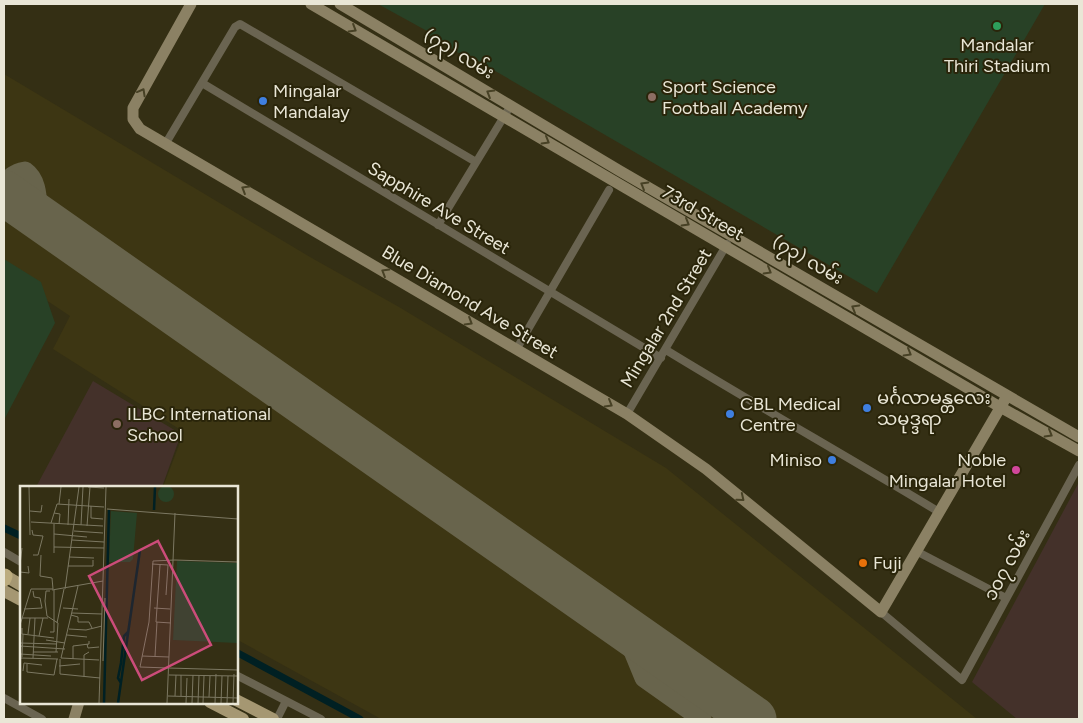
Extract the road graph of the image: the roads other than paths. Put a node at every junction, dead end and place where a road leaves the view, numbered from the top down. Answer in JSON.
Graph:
{"nodes":[{"id":1,"x":191,"y":4,"type":"edge"},
{"id":2,"x":311,"y":4,"type":"edge"},
{"id":3,"x":340,"y":4,"type":"edge"},
{"id":4,"x":202,"y":83,"type":"junction"},
{"id":5,"x":510,"y":105,"type":"junction"},
{"id":6,"x":503,"y":117,"type":"junction"},
{"id":7,"x":166,"y":143,"type":"junction"},
{"id":8,"x":476,"y":162,"type":"junction"},
{"id":9,"x":609,"y":190,"type":"dead end"},
{"id":10,"x":438,"y":225,"type":"junction"},
{"id":11,"x":729,"y":241,"type":"junction"},
{"id":12,"x":550,"y":292,"type":"junction"},
{"id":13,"x":516,"y":350,"type":"junction"},
{"id":14,"x":666,"y":350,"type":"junction"},
{"id":15,"x":661,"y":358,"type":"junction"},
{"id":16,"x":1007,"y":396,"type":"junction"},
{"id":17,"x":1000,"y":407,"type":"junction"},
{"id":18,"x":627,"y":414,"type":"junction"},
{"id":19,"x":1079,"y":437,"type":"edge"},
{"id":20,"x":1079,"y":451,"type":"edge"},
{"id":21,"x":1079,"y":465,"type":"edge"},
{"id":22,"x":939,"y":512,"type":"junction"},
{"id":23,"x":916,"y":551,"type":"junction"},
{"id":24,"x":4,"y":552,"type":"edge"},
{"id":25,"x":20,"y":561,"type":"edge"},
{"id":26,"x":4,"y":580,"type":"edge"},
{"id":27,"x":20,"y":585,"type":"edge"},
{"id":28,"x":1006,"y":598,"type":"junction"},
{"id":29,"x":20,"y":599,"type":"edge"},
{"id":30,"x":881,"y":612,"type":"junction"},
{"id":31,"x":238,"y":675,"type":"edge"},
{"id":32,"x":4,"y":698,"type":"edge"},
{"id":33,"x":238,"y":701,"type":"edge"},
{"id":34,"x":286,"y":701,"type":"junction"},
{"id":35,"x":79,"y":703,"type":"edge"},
{"id":36,"x":212,"y":703,"type":"edge"},
{"id":37,"x":42,"y":719,"type":"edge"},
{"id":38,"x":74,"y":719,"type":"edge"},
{"id":39,"x":243,"y":719,"type":"edge"},
{"id":40,"x":275,"y":719,"type":"edge"},
{"id":41,"x":321,"y":719,"type":"edge"}],
"edges":[{"from":7,"to":1,"type":"main road","name":"Blue Diamond Ave Street","one_way":true},
{"from":2,"to":6,"type":"main road","name":"73rd Street","one_way":true},
{"from":5,"to":3,"type":"main road","name":"(၇၃) လမ်း","one_way":true},
{"from":4,"to":7,"type":"street"},
{"from":4,"to":8,"type":"street"},
{"from":4,"to":10,"type":"street","name":"Sapphire Ave Street"},
{"from":5,"to":6,"type":"street"},
{"from":11,"to":5,"type":"main road","name":"(၇၃) လမ်း","one_way":true},
{"from":6,"to":8,"type":"street"},
{"from":6,"to":11,"type":"main road","name":"73rd Street","one_way":true},
{"from":7,"to":13,"type":"main road","name":"Blue Diamond Ave Street"},
{"from":8,"to":10,"type":"street"},
{"from":9,"to":12,"type":"street"},
{"from":10,"to":12,"type":"street","name":"Sapphire Ave Street"},
{"from":11,"to":14,"type":"street","name":"Mingalar 2nd Street"},
{"from":16,"to":11,"type":"main road","name":"(၇၃) လမ်း","one_way":true},
{"from":11,"to":17,"type":"main road","name":"73rd Street","one_way":true},
{"from":12,"to":13,"type":"street"},
{"from":12,"to":15,"type":"street","name":"Sapphire Ave Street"},
{"from":13,"to":18,"type":"main road","name":"Blue Diamond Ave Street","one_way":true},
{"from":14,"to":15,"type":"street","name":"Mingalar 2nd Street"},
{"from":14,"to":22,"type":"street"},
{"from":15,"to":18,"type":"street","name":"Mingalar 2nd Street"},
{"from":16,"to":17,"type":"main road"},
{"from":16,"to":19,"type":"main road","name":"(၇၃) လမ်း"},
{"from":17,"to":20,"type":"main road","name":"73rd Street","one_way":true},
{"from":17,"to":22,"type":"main road"},
{"from":18,"to":30,"type":"main road","name":"Blue Diamond Ave Street","one_way":true},
{"from":21,"to":28,"type":"street","name":"၁၀၇ လမ်း"},
{"from":22,"to":23,"type":"main road"},
{"from":23,"to":28,"type":"street"},
{"from":23,"to":30,"type":"main road"},
{"from":24,"to":25,"type":"street"},
{"from":26,"to":27,"type":"main road"},
{"from":26,"to":29,"type":"main road"},
{"from":28,"to":30,"type":"street","name":"၁၀၇ လမ်း"},
{"from":31,"to":34,"type":"street"},
{"from":32,"to":37,"type":"street"},
{"from":33,"to":40,"type":"main road"},
{"from":34,"to":40,"type":"street"},
{"from":34,"to":41,"type":"street"},
{"from":35,"to":38,"type":"main road"},
{"from":36,"to":39,"type":"main road"}]}
